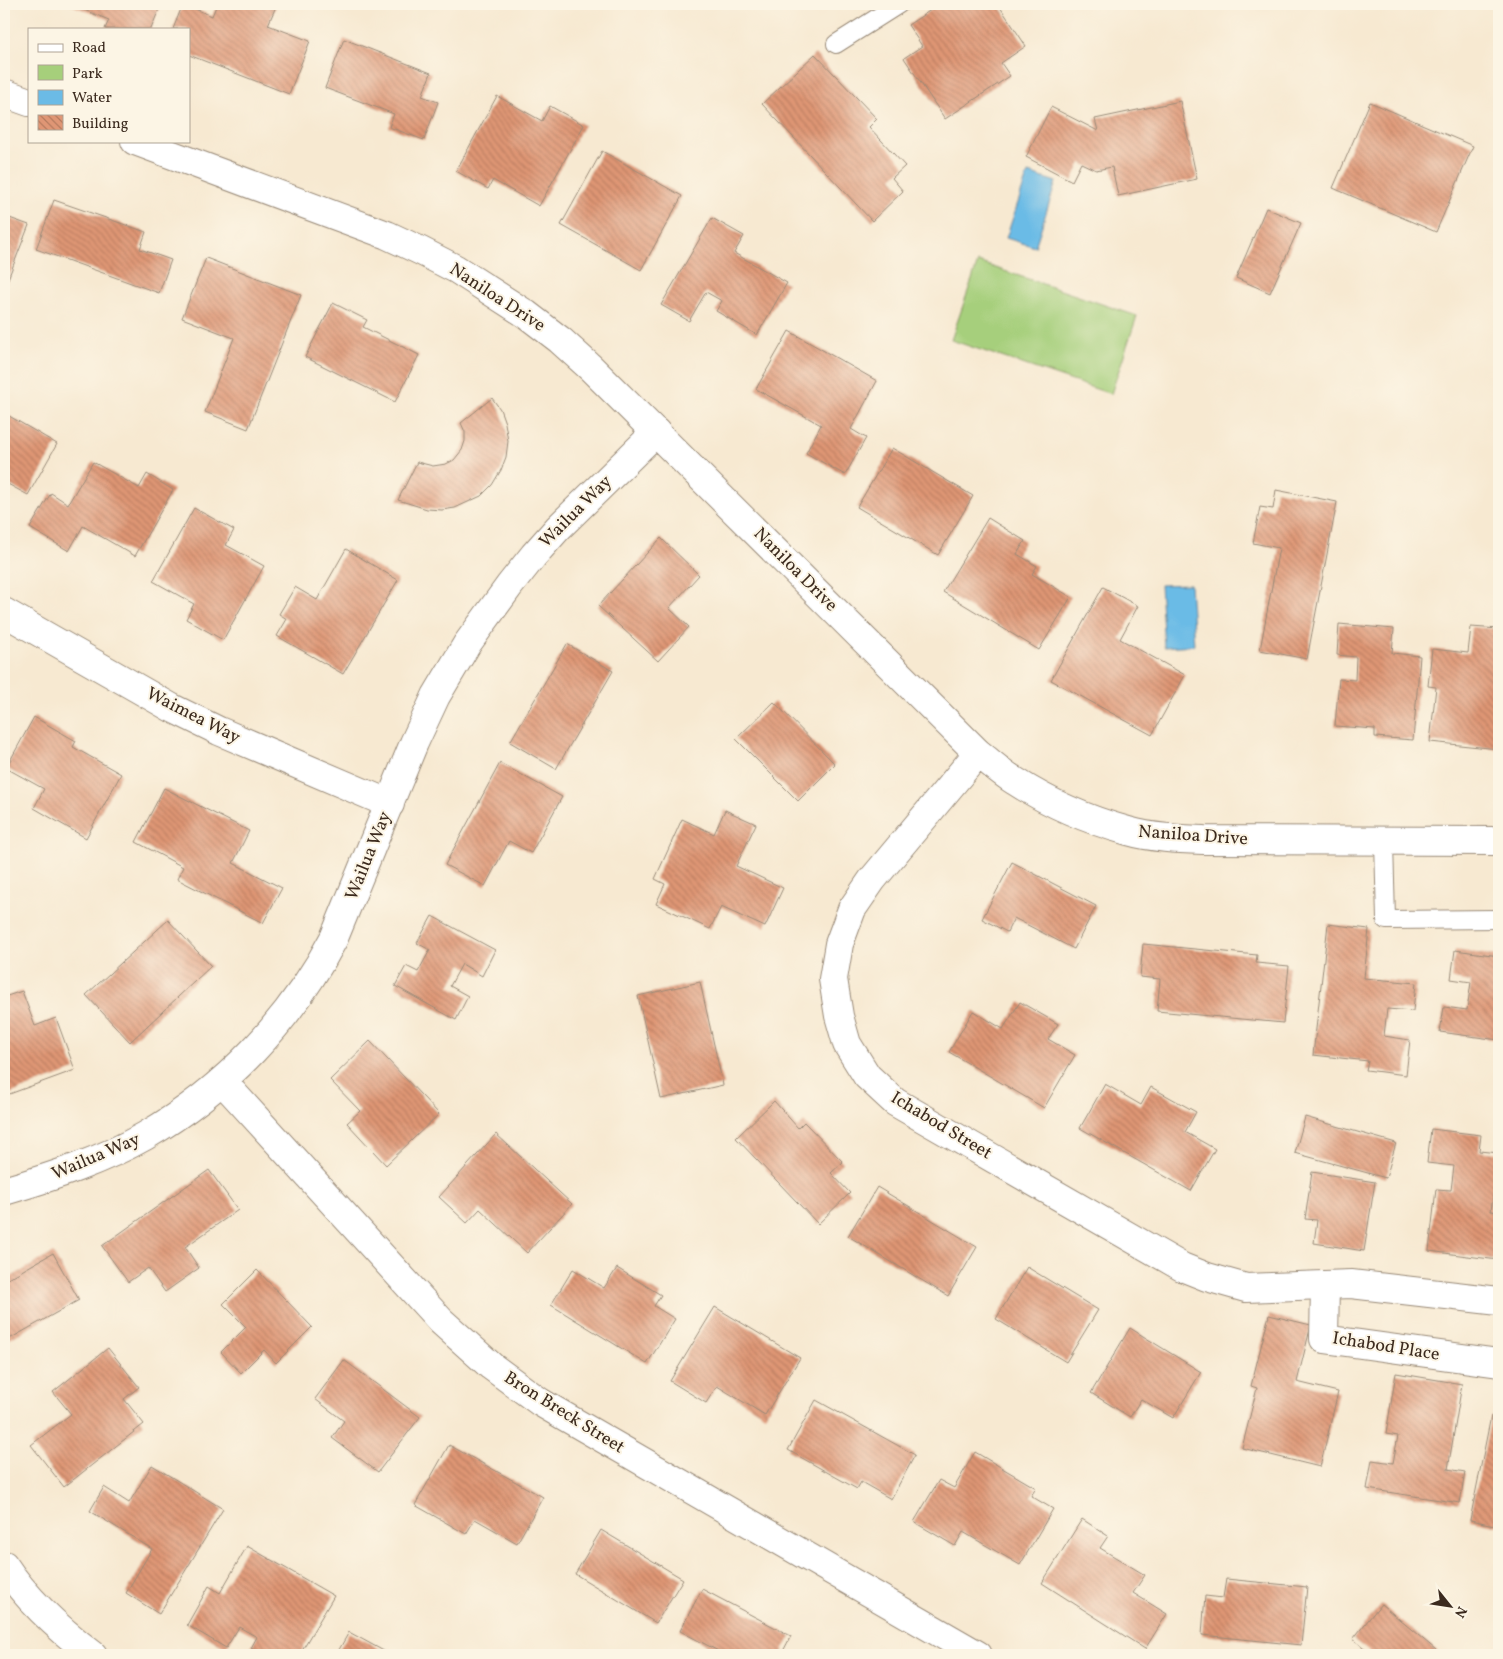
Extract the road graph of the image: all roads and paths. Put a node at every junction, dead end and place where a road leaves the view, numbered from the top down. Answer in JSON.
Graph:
{"nodes":[{"id":1,"x":899,"y":4,"type":"edge"},
{"id":2,"x":836,"y":44,"type":"dead end"},
{"id":3,"x":4,"y":93,"type":"edge"},
{"id":4,"x":28,"y":102,"type":"edge"},
{"id":5,"x":137,"y":142,"type":"edge"},
{"id":6,"x":656,"y":432,"type":"junction"},
{"id":7,"x":4,"y":612,"type":"edge"},
{"id":8,"x":978,"y":753,"type":"junction"},
{"id":9,"x":390,"y":804,"type":"junction"},
{"id":10,"x":1384,"y":840,"type":"junction"},
{"id":11,"x":1499,"y":841,"type":"edge"},
{"id":12,"x":1499,"y":919,"type":"edge"},
{"id":13,"x":222,"y":1081,"type":"junction"},
{"id":14,"x":4,"y":1191,"type":"edge"},
{"id":15,"x":1325,"y":1285,"type":"junction"},
{"id":16,"x":1499,"y":1301,"type":"edge"},
{"id":17,"x":1499,"y":1364,"type":"edge"},
{"id":18,"x":4,"y":1565,"type":"edge"},
{"id":19,"x":93,"y":1655,"type":"edge"},
{"id":20,"x":978,"y":1655,"type":"edge"}],
"edges":[{"from":1,"to":2,"type":"lane"},
{"from":3,"to":4,"type":"street"},
{"from":5,"to":6,"type":"street","name":"Naniloa Drive"},
{"from":6,"to":8,"type":"street","name":"Naniloa Drive"},
{"from":6,"to":9,"type":"street","name":"Wailua Way"},
{"from":7,"to":9,"type":"street","name":"Waimea Way"},
{"from":8,"to":10,"type":"street","name":"Naniloa Drive"},
{"from":8,"to":15,"type":"street","name":"Ichabod Street"},
{"from":9,"to":13,"type":"street","name":"Wailua Way"},
{"from":10,"to":11,"type":"street","name":"Naniloa Drive"},
{"from":10,"to":12,"type":"lane"},
{"from":13,"to":14,"type":"street","name":"Wailua Way"},
{"from":13,"to":20,"type":"street","name":"Bron Breck Street"},
{"from":15,"to":16,"type":"street"},
{"from":15,"to":17,"type":"street","name":"Ichabod Place"},
{"from":18,"to":19,"type":"street"}]}
